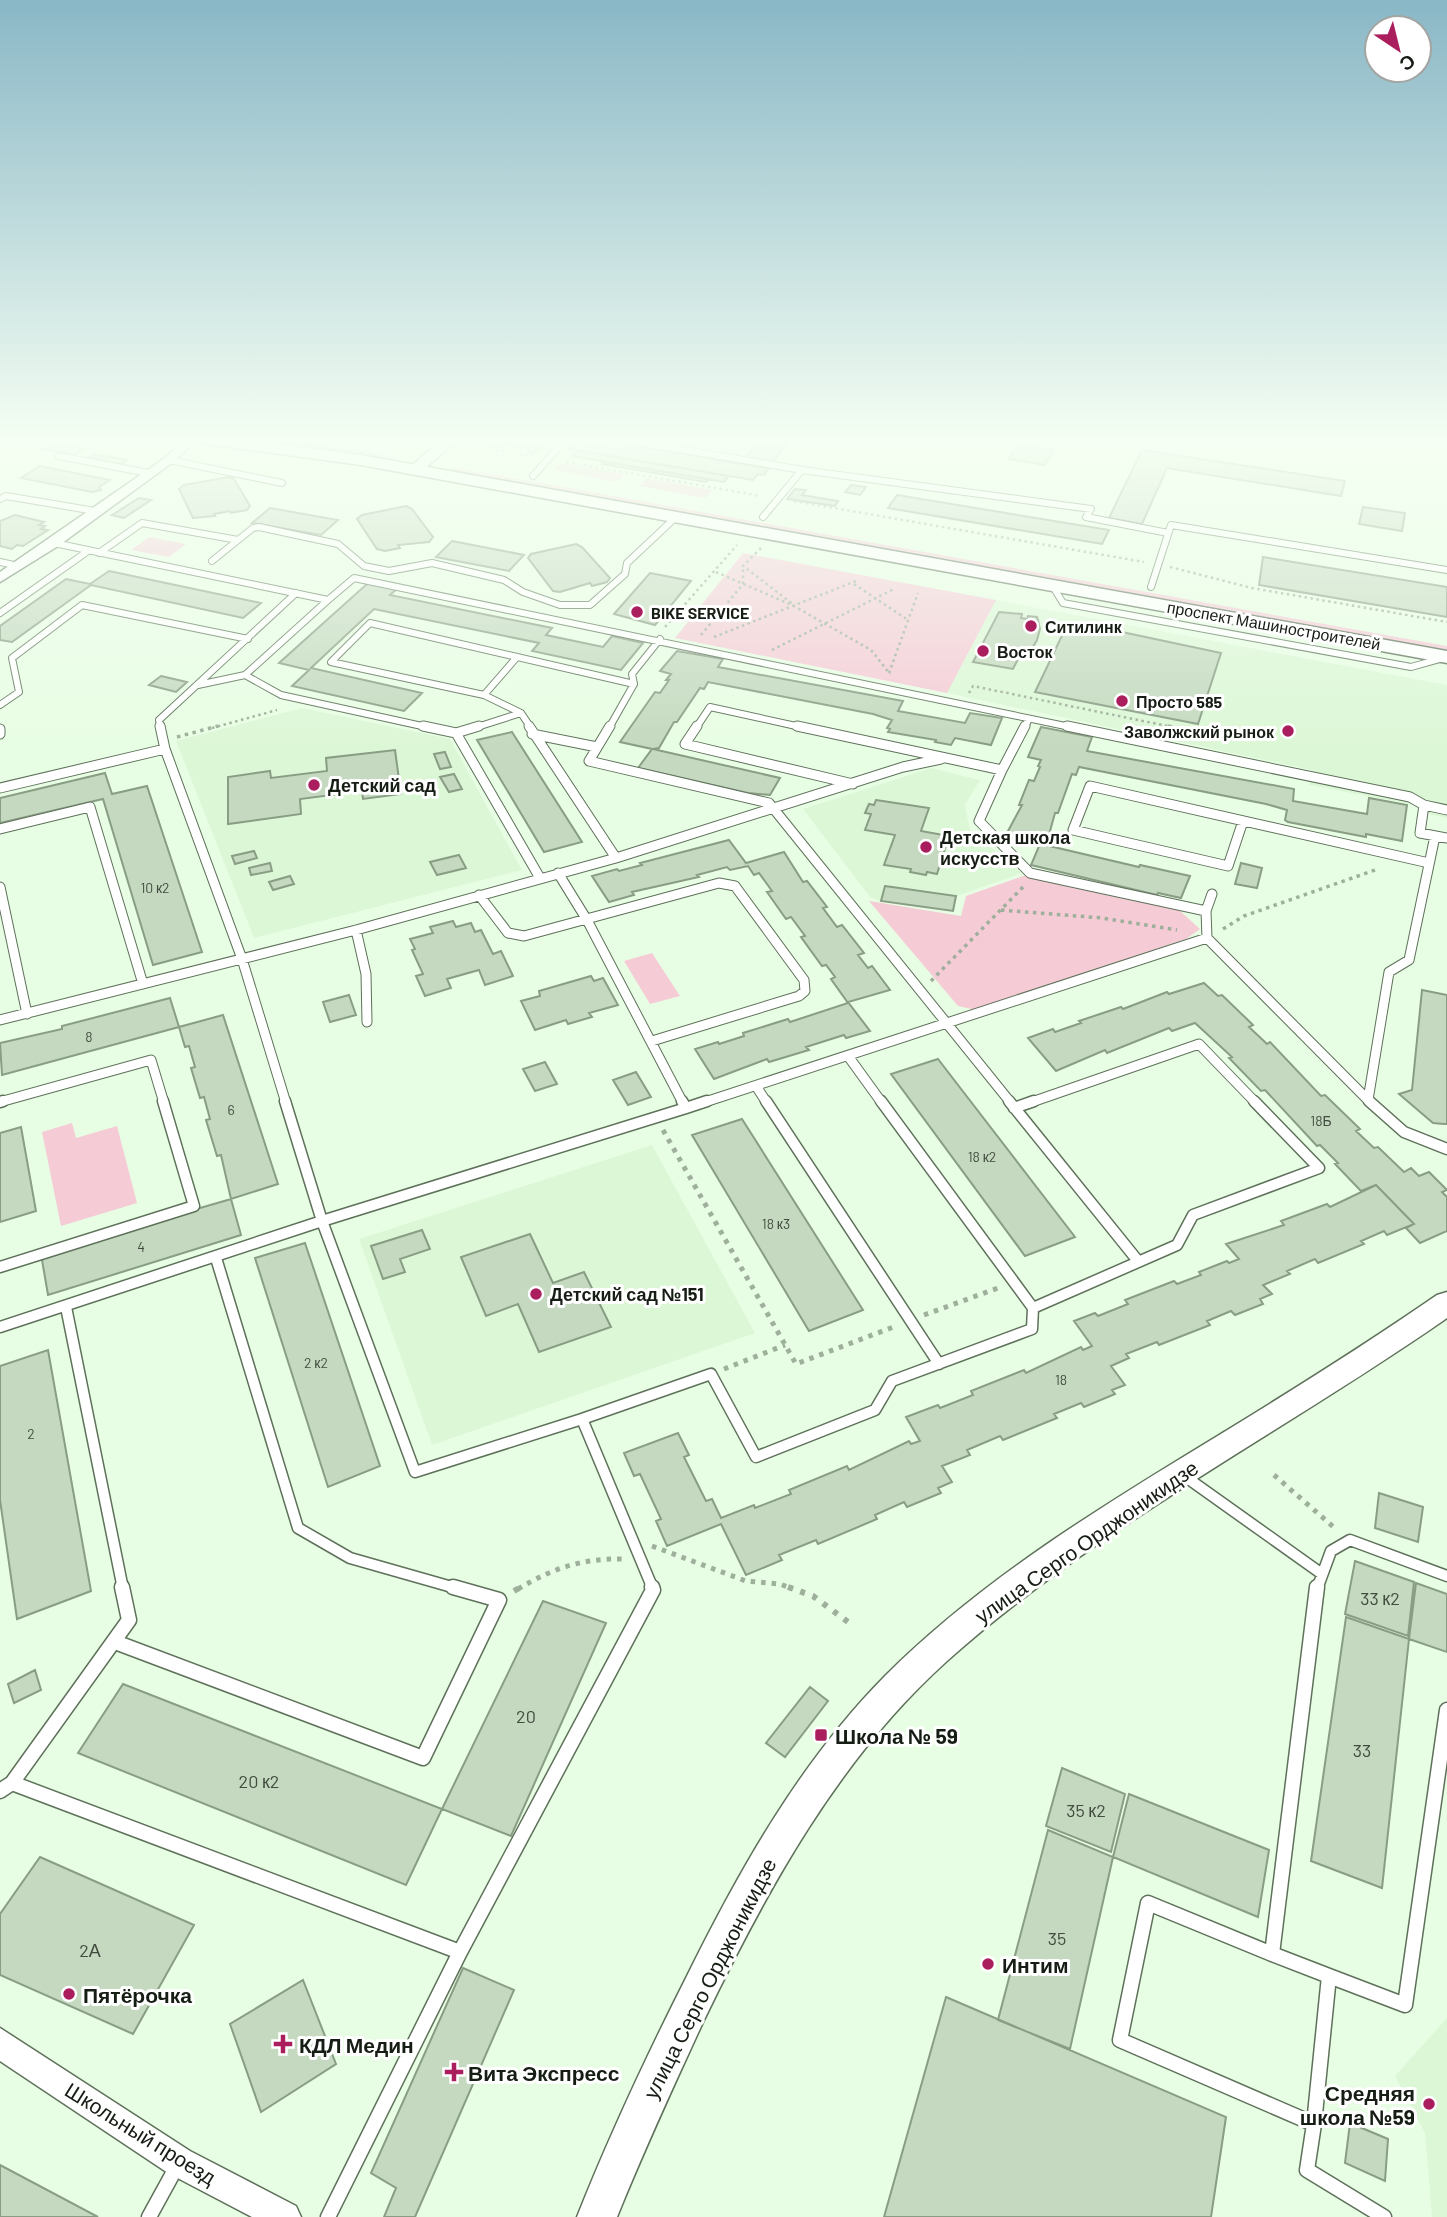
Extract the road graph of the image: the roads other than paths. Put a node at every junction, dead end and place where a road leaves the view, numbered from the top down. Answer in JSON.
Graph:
{"nodes":[{"id":1,"x":57,"y":540,"type":"edge"},
{"id":2,"x":119,"y":540,"type":"edge"},
{"id":3,"x":238,"y":540,"type":"edge"},
{"id":4,"x":322,"y":540,"type":"edge"},
{"id":5,"x":651,"y":540,"type":"edge"},
{"id":6,"x":806,"y":540,"type":"edge"},
{"id":7,"x":893,"y":540,"type":"edge"},
{"id":8,"x":1166,"y":540,"type":"edge"},
{"id":9,"x":1262,"y":540,"type":"edge"},
{"id":10,"x":54,"y":543,"type":"junction"},
{"id":11,"x":88,"y":551,"type":"junction"},
{"id":12,"x":99,"y":553,"type":"junction"},
{"id":13,"x":212,"y":561,"type":"dead end"},
{"id":14,"x":0,"y":562,"type":"edge"},
{"id":15,"x":18,"y":566,"type":"junction"},
{"id":16,"x":365,"y":566,"type":"junction"},
{"id":17,"x":1447,"y":570,"type":"edge"},
{"id":18,"x":0,"y":578,"type":"edge"},
{"id":19,"x":354,"y":578,"type":"junction"},
{"id":20,"x":1151,"y":587,"type":"junction"},
{"id":21,"x":296,"y":593,"type":"junction"},
{"id":22,"x":328,"y":600,"type":"junction"},
{"id":23,"x":0,"y":613,"type":"edge"},
{"id":24,"x":248,"y":639,"type":"junction"},
{"id":25,"x":657,"y":639,"type":"junction"},
{"id":26,"x":1447,"y":639,"type":"edge"},
{"id":27,"x":517,"y":657,"type":"junction"},
{"id":28,"x":1447,"y":657,"type":"edge"},
{"id":29,"x":245,"y":675,"type":"junction"},
{"id":30,"x":634,"y":684,"type":"junction"},
{"id":31,"x":197,"y":685,"type":"junction"},
{"id":32,"x":484,"y":695,"type":"junction"},
{"id":33,"x":0,"y":705,"type":"edge"},
{"id":34,"x":521,"y":713,"type":"junction"},
{"id":35,"x":1029,"y":719,"type":"junction"},
{"id":36,"x":0,"y":729,"type":"edge"},
{"id":37,"x":456,"y":733,"type":"junction"},
{"id":38,"x":0,"y":734,"type":"edge"},
{"id":39,"x":533,"y":734,"type":"junction"},
{"id":40,"x":164,"y":745,"type":"junction"},
{"id":41,"x":597,"y":747,"type":"junction"},
{"id":42,"x":944,"y":759,"type":"junction"},
{"id":43,"x":1002,"y":770,"type":"junction"},
{"id":44,"x":853,"y":785,"type":"junction"},
{"id":45,"x":0,"y":788,"type":"edge"},
{"id":46,"x":1424,"y":806,"type":"junction"},
{"id":47,"x":775,"y":810,"type":"junction"},
{"id":48,"x":1447,"y":810,"type":"edge"},
{"id":49,"x":1243,"y":821,"type":"junction"},
{"id":50,"x":0,"y":829,"type":"edge"},
{"id":51,"x":1435,"y":836,"type":"junction"},
{"id":52,"x":1447,"y":838,"type":"edge"},
{"id":53,"x":615,"y":858,"type":"junction"},
{"id":54,"x":1429,"y":863,"type":"junction"},
{"id":55,"x":558,"y":873,"type":"junction"},
{"id":56,"x":540,"y":878,"type":"junction"},
{"id":57,"x":0,"y":887,"type":"edge"},
{"id":58,"x":1212,"y":894,"type":"dead end"},
{"id":59,"x":479,"y":895,"type":"junction"},
{"id":60,"x":1206,"y":911,"type":"junction"},
{"id":61,"x":587,"y":920,"type":"junction"},
{"id":62,"x":356,"y":930,"type":"junction"},
{"id":63,"x":1207,"y":936,"type":"junction"},
{"id":64,"x":242,"y":959,"type":"junction"},
{"id":65,"x":144,"y":984,"type":"junction"},
{"id":66,"x":27,"y":1014,"type":"junction"},
{"id":67,"x":0,"y":1020,"type":"edge"},
{"id":68,"x":367,"y":1022,"type":"dead end"},
{"id":69,"x":946,"y":1025,"type":"junction"},
{"id":70,"x":652,"y":1041,"type":"junction"},
{"id":71,"x":848,"y":1056,"type":"junction"},
{"id":72,"x":756,"y":1086,"type":"junction"},
{"id":73,"x":1368,"y":1100,"type":"junction"},
{"id":74,"x":0,"y":1102,"type":"edge"},
{"id":75,"x":686,"y":1108,"type":"junction"},
{"id":76,"x":1014,"y":1108,"type":"junction"},
{"id":77,"x":1447,"y":1149,"type":"edge"},
{"id":78,"x":322,"y":1221,"type":"junction"},
{"id":79,"x":216,"y":1258,"type":"junction"},
{"id":80,"x":1138,"y":1261,"type":"junction"},
{"id":81,"x":0,"y":1267,"type":"edge"},
{"id":82,"x":1447,"y":1303,"type":"edge"},
{"id":83,"x":66,"y":1307,"type":"junction"},
{"id":84,"x":1034,"y":1308,"type":"junction"},
{"id":85,"x":0,"y":1327,"type":"edge"},
{"id":86,"x":939,"y":1364,"type":"junction"},
{"id":87,"x":582,"y":1419,"type":"junction"},
{"id":88,"x":1182,"y":1474,"type":"junction"},
{"id":89,"x":1322,"y":1574,"type":"junction"},
{"id":90,"x":1447,"y":1576,"type":"edge"},
{"id":91,"x":115,"y":1642,"type":"junction"},
{"id":92,"x":1447,"y":1710,"type":"edge"},
{"id":93,"x":6,"y":1787,"type":"edge"},
{"id":94,"x":460,"y":1952,"type":"junction"},
{"id":95,"x":1272,"y":1954,"type":"junction"},
{"id":96,"x":1329,"y":1976,"type":"junction"},
{"id":97,"x":0,"y":2043,"type":"edge"},
{"id":98,"x":1314,"y":2124,"type":"junction"},
{"id":99,"x":179,"y":2162,"type":"junction"},
{"id":100,"x":149,"y":2217,"type":"edge"},
{"id":101,"x":285,"y":2217,"type":"edge"},
{"id":102,"x":328,"y":2217,"type":"edge"},
{"id":103,"x":597,"y":2217,"type":"edge"},
{"id":104,"x":1384,"y":2217,"type":"edge"}],
"edges":[{"from":1,"to":10,"type":"street"},
{"from":2,"to":12,"type":"lane"},
{"from":3,"to":13,"type":"lane"},
{"from":4,"to":16,"type":"lane"},
{"from":5,"to":16,"type":"lane"},
{"from":6,"to":28,"type":"main road","name":"проспект Машиностроителей"},
{"from":7,"to":20,"type":"main road","name":"проспект Машиностроителей"},
{"from":8,"to":20,"type":"lane"},
{"from":9,"to":17,"type":"lane"},
{"from":10,"to":11,"type":"lane"},
{"from":10,"to":15,"type":"street"},
{"from":11,"to":12,"type":"lane"},
{"from":11,"to":23,"type":"lane"},
{"from":12,"to":21,"type":"lane"},
{"from":14,"to":15,"type":"lane"},
{"from":15,"to":18,"type":"street"},
{"from":16,"to":19,"type":"lane"},
{"from":19,"to":22,"type":"lane"},
{"from":19,"to":25,"type":"lane"},
{"from":20,"to":26,"type":"main road","name":"проспект Машиностроителей"},
{"from":21,"to":22,"type":"lane"},
{"from":21,"to":24,"type":"lane"},
{"from":22,"to":29,"type":"lane"},
{"from":24,"to":31,"type":"lane"},
{"from":24,"to":33,"type":"lane"},
{"from":25,"to":30,"type":"lane"},
{"from":25,"to":35,"type":"lane"},
{"from":27,"to":30,"type":"lane"},
{"from":27,"to":32,"type":"lane"},
{"from":27,"to":32,"type":"lane"},
{"from":29,"to":31,"type":"lane"},
{"from":29,"to":37,"type":"lane"},
{"from":30,"to":41,"type":"lane"},
{"from":31,"to":40,"type":"lane"},
{"from":32,"to":34,"type":"lane"},
{"from":34,"to":37,"type":"lane"},
{"from":34,"to":39,"type":"lane"},
{"from":35,"to":43,"type":"lane"},
{"from":35,"to":46,"type":"lane"},
{"from":36,"to":38,"type":"lane"},
{"from":37,"to":56,"type":"lane"},
{"from":39,"to":41,"type":"lane"},
{"from":39,"to":53,"type":"lane"},
{"from":40,"to":45,"type":"lane"},
{"from":40,"to":64,"type":"lane"},
{"from":41,"to":47,"type":"lane"},
{"from":42,"to":43,"type":"lane"},
{"from":42,"to":44,"type":"lane"},
{"from":42,"to":44,"type":"lane"},
{"from":43,"to":60,"type":"lane"},
{"from":44,"to":47,"type":"lane"},
{"from":46,"to":48,"type":"lane"},
{"from":46,"to":51,"type":"lane"},
{"from":47,"to":53,"type":"lane"},
{"from":47,"to":69,"type":"lane"},
{"from":49,"to":49,"type":"lane"},
{"from":49,"to":54,"type":"lane"},
{"from":50,"to":65,"type":"lane"},
{"from":51,"to":52,"type":"lane"},
{"from":51,"to":54,"type":"lane"},
{"from":53,"to":55,"type":"lane"},
{"from":54,"to":73,"type":"lane"},
{"from":55,"to":56,"type":"lane"},
{"from":55,"to":61,"type":"lane"},
{"from":56,"to":59,"type":"lane"},
{"from":57,"to":66,"type":"lane"},
{"from":58,"to":60,"type":"lane"},
{"from":59,"to":61,"type":"lane"},
{"from":59,"to":62,"type":"lane"},
{"from":60,"to":63,"type":"lane"},
{"from":61,"to":70,"type":"lane"},
{"from":61,"to":70,"type":"lane"},
{"from":62,"to":64,"type":"lane"},
{"from":62,"to":68,"type":"lane"},
{"from":63,"to":69,"type":"lane"},
{"from":63,"to":73,"type":"lane"},
{"from":64,"to":65,"type":"lane"},
{"from":64,"to":78,"type":"lane"},
{"from":65,"to":66,"type":"lane"},
{"from":66,"to":67,"type":"lane"},
{"from":69,"to":71,"type":"lane"},
{"from":69,"to":76,"type":"lane"},
{"from":70,"to":75,"type":"lane"},
{"from":71,"to":72,"type":"lane"},
{"from":71,"to":84,"type":"lane"},
{"from":72,"to":75,"type":"lane"},
{"from":72,"to":86,"type":"lane"},
{"from":73,"to":77,"type":"lane"},
{"from":74,"to":81,"type":"lane"},
{"from":75,"to":78,"type":"lane"},
{"from":76,"to":80,"type":"lane"},
{"from":76,"to":80,"type":"lane"},
{"from":78,"to":79,"type":"lane"},
{"from":78,"to":87,"type":"lane"},
{"from":79,"to":83,"type":"lane"},
{"from":79,"to":91,"type":"lane"},
{"from":80,"to":84,"type":"lane"},
{"from":82,"to":88,"type":"street","name":"улица Серго Орджоникидзе"},
{"from":83,"to":85,"type":"lane"},
{"from":83,"to":91,"type":"lane"},
{"from":84,"to":86,"type":"lane"},
{"from":86,"to":87,"type":"lane"},
{"from":87,"to":94,"type":"lane"},
{"from":88,"to":89,"type":"lane"},
{"from":88,"to":103,"type":"street","name":"улица Серго Орджоникидзе"},
{"from":89,"to":90,"type":"lane"},
{"from":89,"to":95,"type":"lane"},
{"from":91,"to":93,"type":"lane"},
{"from":92,"to":96,"type":"lane"},
{"from":93,"to":94,"type":"lane"},
{"from":94,"to":102,"type":"lane"},
{"from":95,"to":96,"type":"lane"},
{"from":95,"to":98,"type":"lane"},
{"from":96,"to":98,"type":"lane"},
{"from":97,"to":99,"type":"street","name":"Школьный проезд"},
{"from":98,"to":104,"type":"lane"},
{"from":99,"to":100,"type":"lane"},
{"from":99,"to":101,"type":"street","name":"Школьный проезд"}]}
